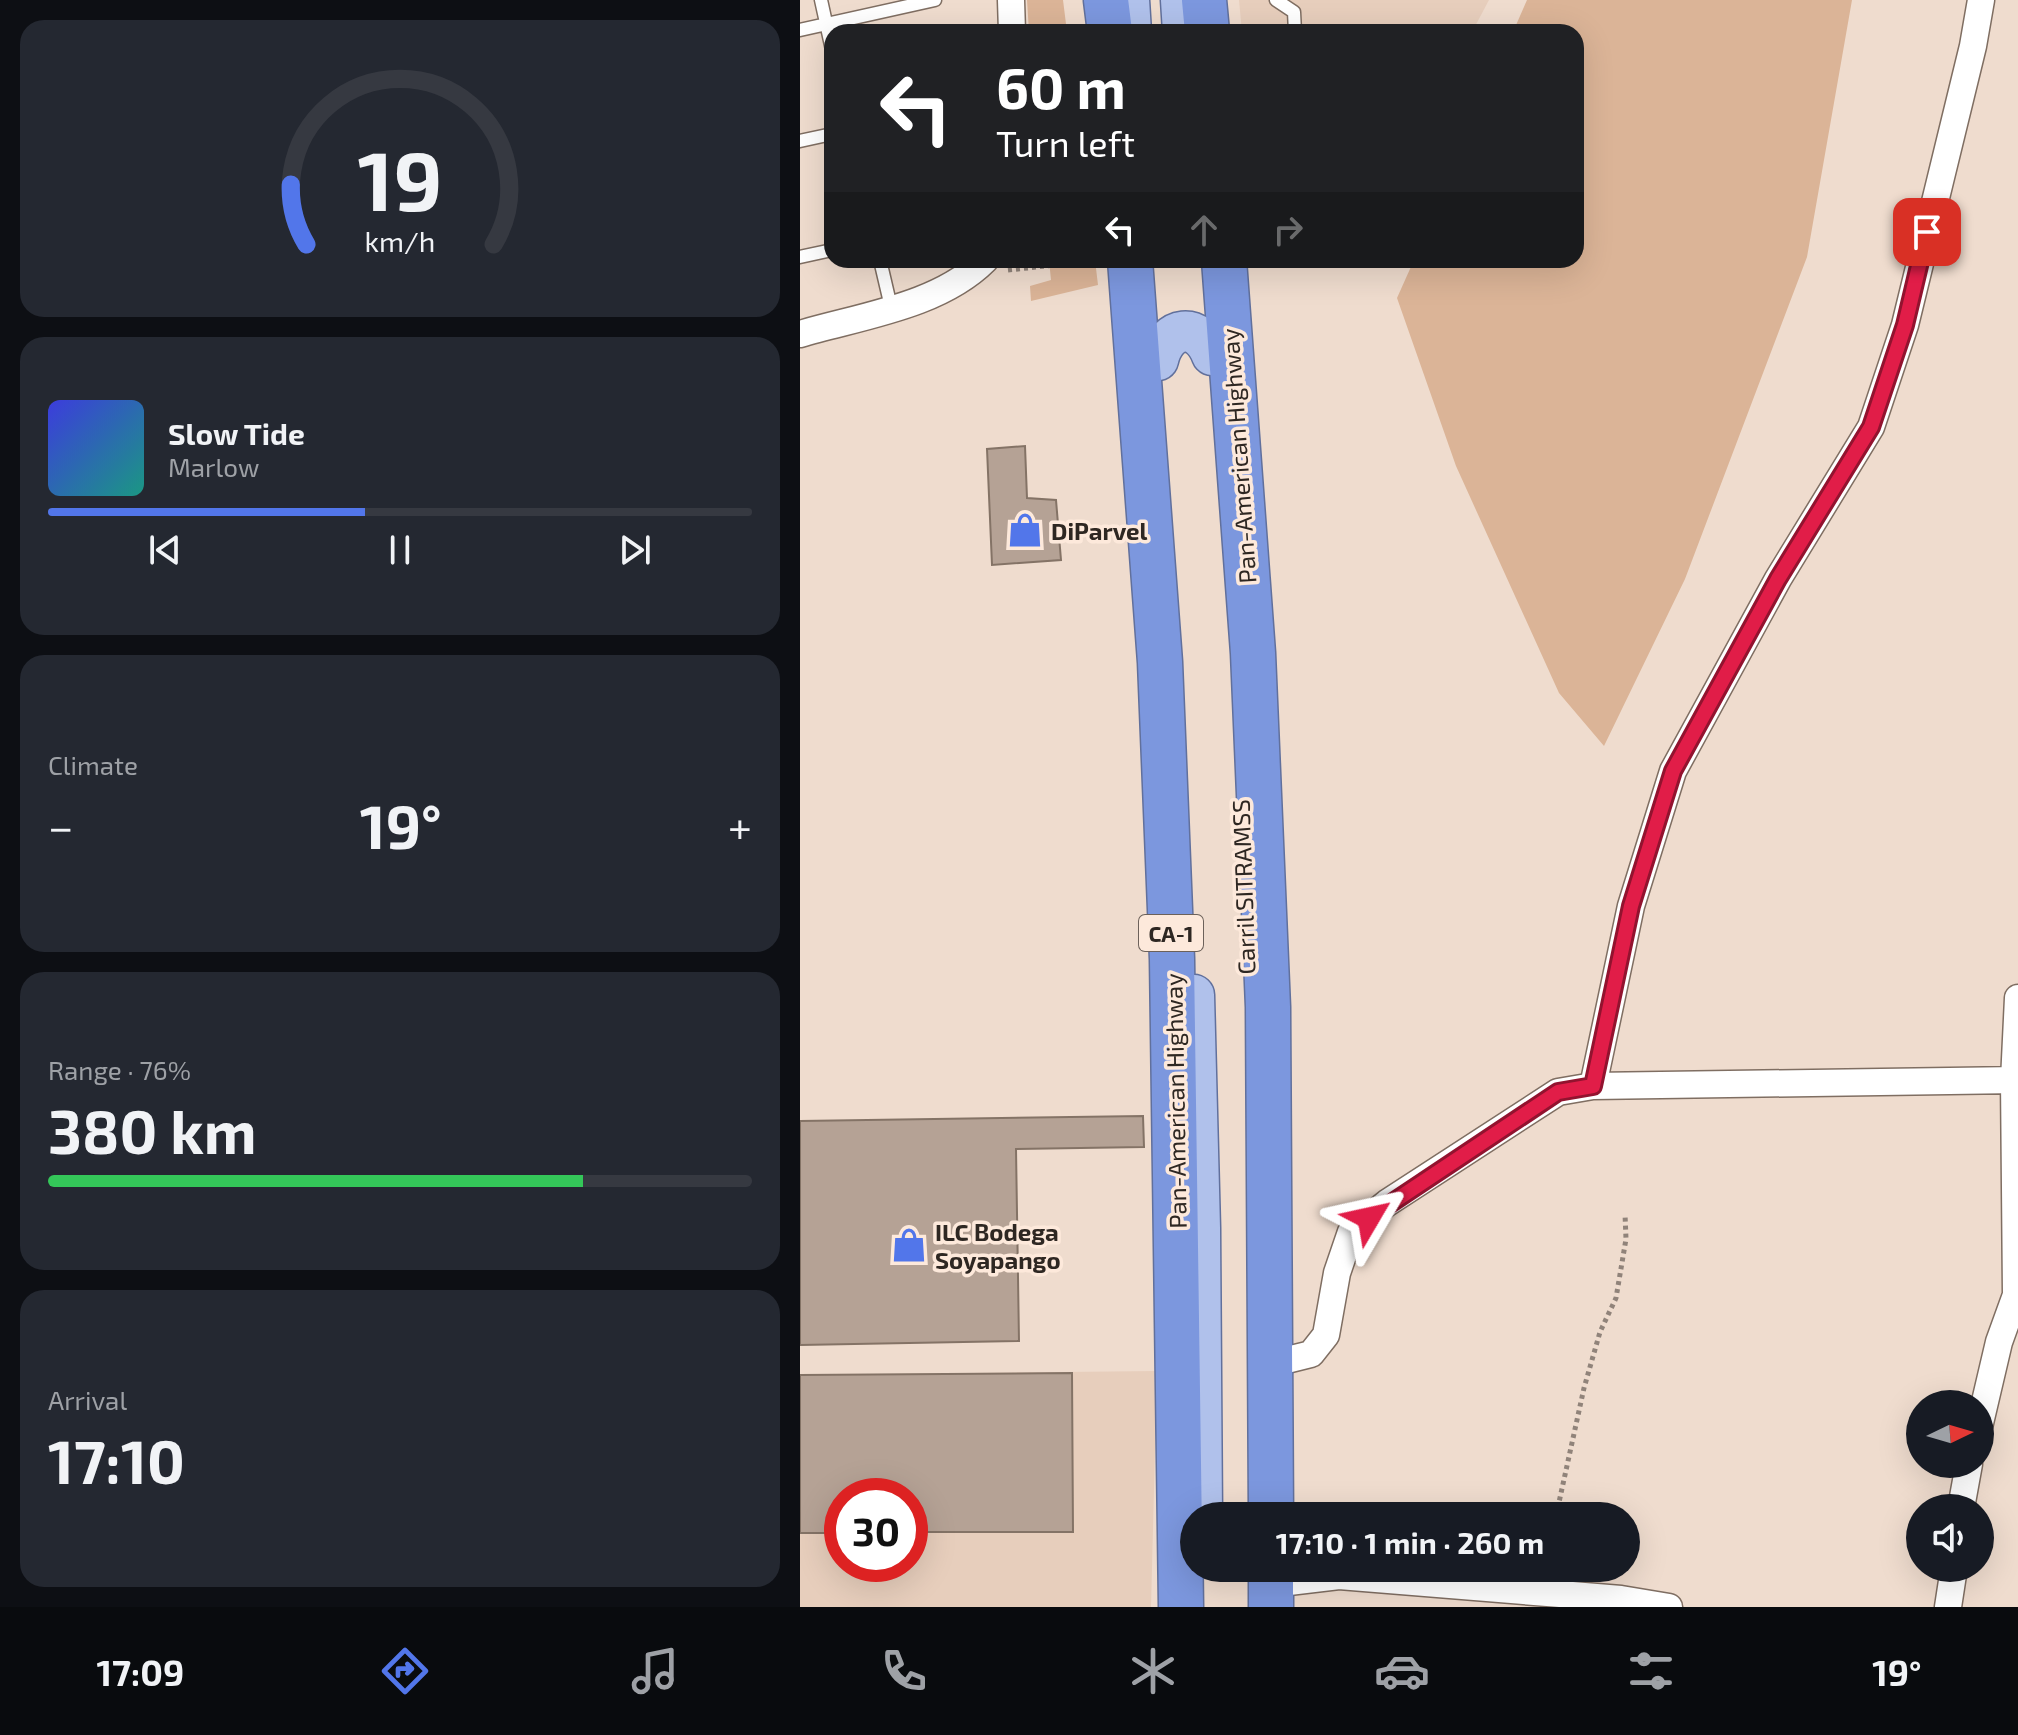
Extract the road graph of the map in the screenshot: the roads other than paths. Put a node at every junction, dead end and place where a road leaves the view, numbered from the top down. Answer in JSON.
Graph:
{"nodes":[{"id":1,"x":821,"y":0,"type":"edge"},
{"id":2,"x":935,"y":0,"type":"edge"},
{"id":3,"x":1011,"y":0,"type":"edge"},
{"id":4,"x":1106,"y":0,"type":"edge"},
{"id":5,"x":1129,"y":0,"type":"edge"},
{"id":6,"x":1181,"y":0,"type":"edge"},
{"id":7,"x":1204,"y":0,"type":"edge"},
{"id":8,"x":1276,"y":0,"type":"edge"},
{"id":9,"x":1981,"y":0,"type":"edge"},
{"id":10,"x":824,"y":24,"type":"edge"},
{"id":11,"x":826,"y":24,"type":"joint"},
{"id":12,"x":1012,"y":24,"type":"edge"},
{"id":13,"x":1109,"y":24,"type":"edge"},
{"id":14,"x":1130,"y":24,"type":"edge"},
{"id":15,"x":1182,"y":24,"type":"edge"},
{"id":16,"x":1206,"y":24,"type":"edge"},
{"id":17,"x":1295,"y":24,"type":"edge"},
{"id":18,"x":800,"y":30,"type":"edge"},
{"id":19,"x":824,"y":136,"type":"edge"},
{"id":20,"x":800,"y":141,"type":"edge"},
{"id":21,"x":824,"y":252,"type":"edge"},
{"id":22,"x":800,"y":257,"type":"edge"},
{"id":23,"x":882,"y":268,"type":"edge"},
{"id":24,"x":976,"y":268,"type":"edge"},
{"id":25,"x":1131,"y":268,"type":"edge"},
{"id":26,"x":1151,"y":268,"type":"edge"},
{"id":27,"x":1204,"y":268,"type":"edge"},
{"id":28,"x":1225,"y":268,"type":"edge"},
{"id":29,"x":891,"y":307,"type":"junction"},
{"id":30,"x":800,"y":334,"type":"edge"},
{"id":31,"x":1212,"y":355,"type":"junction"},
{"id":32,"x":1158,"y":360,"type":"junction"},
{"id":33,"x":2018,"y":998,"type":"edge"},
{"id":34,"x":2016,"y":1080,"type":"edge"},
{"id":35,"x":1593,"y":1086,"type":"junction"},
{"id":36,"x":1271,"y":1364,"type":"junction"},
{"id":37,"x":1988,"y":1390,"type":"edge"},
{"id":38,"x":1202,"y":1502,"type":"edge"},
{"id":39,"x":1256,"y":1502,"type":"edge"},
{"id":40,"x":1271,"y":1502,"type":"edge"},
{"id":41,"x":1202,"y":1582,"type":"edge"},
{"id":42,"x":1952,"y":1582,"type":"edge"},
{"id":43,"x":1266,"y":1587,"type":"edge"},
{"id":44,"x":1181,"y":1607,"type":"edge"},
{"id":45,"x":1202,"y":1607,"type":"edge"},
{"id":46,"x":1669,"y":1607,"type":"edge"},
{"id":47,"x":1948,"y":1607,"type":"edge"}],
"edges":[{"from":1,"to":11,"type":"lane"},
{"from":2,"to":11,"type":"lane"},
{"from":3,"to":12,"type":"street"},
{"from":4,"to":13,"type":"highway"},
{"from":5,"to":14,"type":"main road"},
{"from":6,"to":15,"type":"main road"},
{"from":7,"to":16,"type":"highway"},
{"from":8,"to":17,"type":"lane"},
{"from":9,"to":35,"type":"street"},
{"from":10,"to":18,"type":"lane"},
{"from":19,"to":20,"type":"lane"},
{"from":21,"to":22,"type":"lane"},
{"from":23,"to":29,"type":"lane"},
{"from":24,"to":29,"type":"street"},
{"from":25,"to":44,"type":"highway","name":"Pan-American Highway","number":"CA-1"},
{"from":26,"to":32,"type":"main road"},
{"from":27,"to":31,"type":"main road","name":"Carril SITRAMSS"},
{"from":28,"to":36,"type":"highway","name":"Pan-American Highway"},
{"from":29,"to":30,"type":"street"},
{"from":31,"to":32,"type":"main road"},
{"from":31,"to":39,"type":"main road","name":"Carril SITRAMSS"},
{"from":32,"to":38,"type":"main road"},
{"from":33,"to":34,"type":"street"},
{"from":34,"to":35,"type":"street"},
{"from":34,"to":37,"type":"street"},
{"from":35,"to":36,"type":"street"},
{"from":36,"to":40,"type":"highway","name":"Pan-American Highway"},
{"from":41,"to":45,"type":"main road"},
{"from":42,"to":47,"type":"street"},
{"from":43,"to":46,"type":"street"}]}
